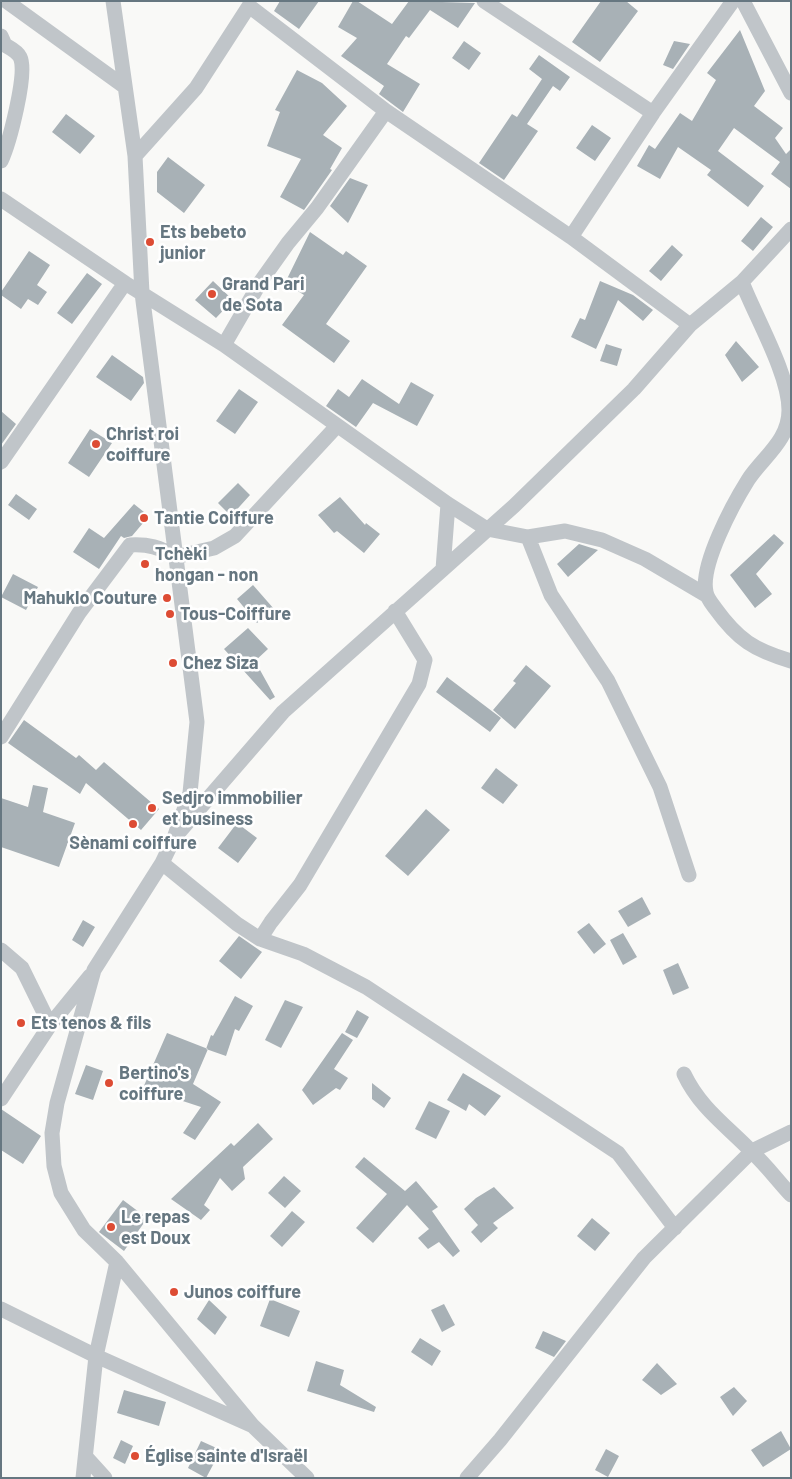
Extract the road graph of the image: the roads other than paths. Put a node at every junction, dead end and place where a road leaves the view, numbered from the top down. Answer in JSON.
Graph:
{"nodes":[{"id":1,"x":6,"y":1,"type":"edge"},
{"id":2,"x":113,"y":1,"type":"edge"},
{"id":3,"x":484,"y":1,"type":"edge"},
{"id":4,"x":733,"y":1,"type":"edge"},
{"id":5,"x":743,"y":1,"type":"edge"},
{"id":6,"x":251,"y":4,"type":"edge"},
{"id":7,"x":1,"y":36,"type":"edge"},
{"id":8,"x":125,"y":87,"type":"junction"},
{"id":9,"x":791,"y":93,"type":"edge"},
{"id":10,"x":386,"y":111,"type":"junction"},
{"id":11,"x":653,"y":113,"type":"junction"},
{"id":12,"x":135,"y":156,"type":"junction"},
{"id":13,"x":1,"y":161,"type":"edge"},
{"id":14,"x":1,"y":199,"type":"edge"},
{"id":15,"x":791,"y":229,"type":"edge"},
{"id":16,"x":572,"y":237,"type":"junction"},
{"id":17,"x":742,"y":282,"type":"junction"},
{"id":18,"x":125,"y":283,"type":"junction"},
{"id":19,"x":142,"y":294,"type":"junction"},
{"id":20,"x":690,"y":325,"type":"junction"},
{"id":21,"x":224,"y":345,"type":"junction"},
{"id":22,"x":337,"y":426,"type":"junction"},
{"id":23,"x":1,"y":462,"type":"edge"},
{"id":24,"x":448,"y":504,"type":"junction"},
{"id":25,"x":488,"y":529,"type":"junction"},
{"id":26,"x":528,"y":537,"type":"junction"},
{"id":27,"x":175,"y":557,"type":"junction"},
{"id":28,"x":443,"y":569,"type":"junction"},
{"id":29,"x":706,"y":595,"type":"junction"},
{"id":30,"x":395,"y":610,"type":"junction"},
{"id":31,"x":791,"y":661,"type":"edge"},
{"id":32,"x":1,"y":737,"type":"edge"},
{"id":33,"x":174,"y":838,"type":"junction"},
{"id":34,"x":162,"y":863,"type":"junction"},
{"id":35,"x":689,"y":875,"type":"dead end"},
{"id":36,"x":260,"y":939,"type":"junction"},
{"id":37,"x":1,"y":950,"type":"edge"},
{"id":38,"x":94,"y":970,"type":"junction"},
{"id":39,"x":50,"y":1025,"type":"junction"},
{"id":40,"x":684,"y":1074,"type":"dead end"},
{"id":41,"x":1,"y":1099,"type":"edge"},
{"id":42,"x":791,"y":1132,"type":"edge"},
{"id":43,"x":752,"y":1151,"type":"junction"},
{"id":44,"x":791,"y":1195,"type":"edge"},
{"id":45,"x":674,"y":1228,"type":"junction"},
{"id":46,"x":117,"y":1262,"type":"junction"},
{"id":47,"x":1,"y":1309,"type":"edge"},
{"id":48,"x":96,"y":1356,"type":"junction"},
{"id":49,"x":253,"y":1426,"type":"junction"},
{"id":50,"x":86,"y":1457,"type":"junction"},
{"id":51,"x":83,"y":1478,"type":"edge"},
{"id":52,"x":105,"y":1478,"type":"edge"},
{"id":53,"x":307,"y":1478,"type":"edge"},
{"id":54,"x":467,"y":1478,"type":"edge"}],
"edges":[{"from":1,"to":8,"type":"street"},
{"from":2,"to":8,"type":"street"},
{"from":3,"to":11,"type":"street"},
{"from":4,"to":11,"type":"street"},
{"from":5,"to":9,"type":"street"},
{"from":6,"to":10,"type":"street"},
{"from":6,"to":12,"type":"street"},
{"from":7,"to":13,"type":"street"},
{"from":8,"to":12,"type":"street"},
{"from":10,"to":16,"type":"street"},
{"from":10,"to":21,"type":"street"},
{"from":11,"to":16,"type":"street"},
{"from":12,"to":19,"type":"street"},
{"from":14,"to":18,"type":"street"},
{"from":15,"to":17,"type":"street"},
{"from":16,"to":20,"type":"street"},
{"from":17,"to":20,"type":"street"},
{"from":17,"to":29,"type":"street"},
{"from":18,"to":19,"type":"street"},
{"from":18,"to":23,"type":"street"},
{"from":19,"to":21,"type":"street"},
{"from":19,"to":27,"type":"street"},
{"from":20,"to":25,"type":"street"},
{"from":21,"to":22,"type":"street"},
{"from":22,"to":24,"type":"street"},
{"from":22,"to":27,"type":"street"},
{"from":24,"to":25,"type":"street"},
{"from":24,"to":28,"type":"street"},
{"from":25,"to":26,"type":"street"},
{"from":25,"to":28,"type":"street"},
{"from":26,"to":29,"type":"street"},
{"from":26,"to":35,"type":"street"},
{"from":27,"to":32,"type":"street"},
{"from":27,"to":33,"type":"street"},
{"from":28,"to":30,"type":"street"},
{"from":29,"to":31,"type":"street"},
{"from":30,"to":33,"type":"street"},
{"from":30,"to":36,"type":"street"},
{"from":33,"to":34,"type":"street"},
{"from":34,"to":36,"type":"street"},
{"from":34,"to":38,"type":"street"},
{"from":36,"to":45,"type":"street"},
{"from":37,"to":39,"type":"street"},
{"from":38,"to":39,"type":"street"},
{"from":38,"to":46,"type":"street"},
{"from":39,"to":41,"type":"street"},
{"from":40,"to":43,"type":"street"},
{"from":42,"to":43,"type":"street"},
{"from":43,"to":44,"type":"street"},
{"from":43,"to":45,"type":"street"},
{"from":45,"to":54,"type":"street"},
{"from":46,"to":48,"type":"street"},
{"from":46,"to":49,"type":"street"},
{"from":47,"to":48,"type":"street"},
{"from":48,"to":49,"type":"street"},
{"from":48,"to":50,"type":"street"},
{"from":49,"to":53,"type":"street"},
{"from":50,"to":51,"type":"street"},
{"from":50,"to":52,"type":"street"}]}
